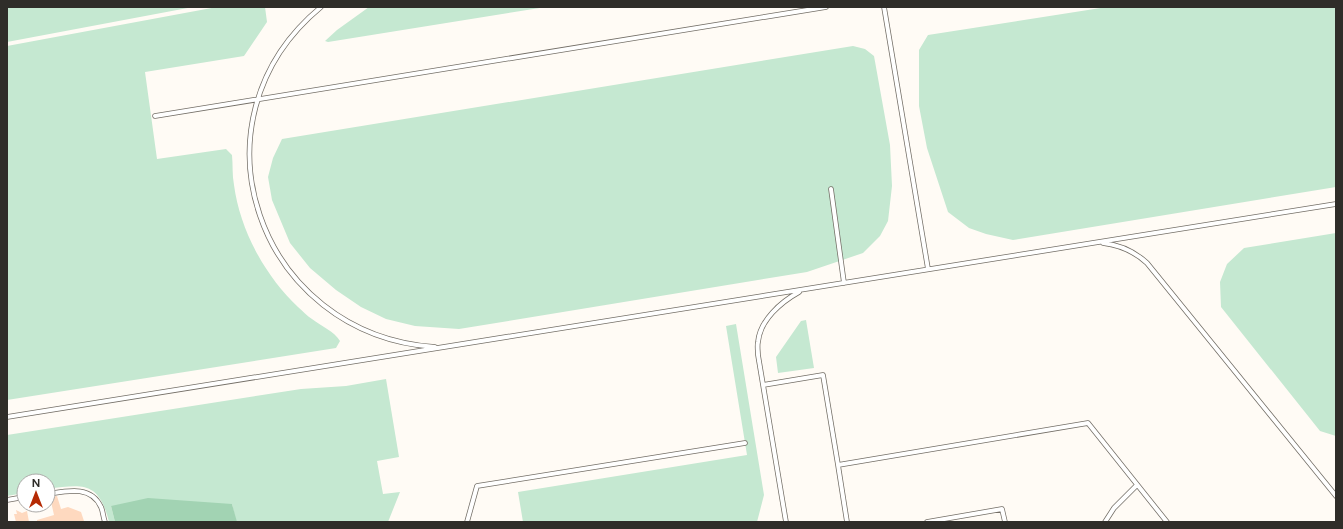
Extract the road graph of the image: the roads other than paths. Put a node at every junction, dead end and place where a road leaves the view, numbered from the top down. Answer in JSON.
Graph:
{"nodes":[{"id":1,"x":322,"y":7,"type":"edge"},
{"id":2,"x":826,"y":7,"type":"edge"},
{"id":3,"x":884,"y":7,"type":"edge"},
{"id":4,"x":259,"y":98,"type":"junction"},
{"id":5,"x":155,"y":116,"type":"dead end"},
{"id":6,"x":831,"y":190,"type":"dead end"},
{"id":7,"x":1336,"y":204,"type":"edge"},
{"id":8,"x":1094,"y":243,"type":"junction"},
{"id":9,"x":928,"y":270,"type":"junction"},
{"id":10,"x":844,"y":283,"type":"junction"},
{"id":11,"x":809,"y":289,"type":"junction"},
{"id":12,"x":449,"y":346,"type":"junction"},
{"id":13,"x":763,"y":384,"type":"junction"},
{"id":14,"x":7,"y":418,"type":"edge"},
{"id":15,"x":745,"y":443,"type":"dead end"},
{"id":16,"x":838,"y":465,"type":"junction"},
{"id":17,"x":1137,"y":485,"type":"junction"},
{"id":18,"x":56,"y":493,"type":"edge"},
{"id":19,"x":1336,"y":496,"type":"edge"},
{"id":20,"x":105,"y":522,"type":"edge"},
{"id":21,"x":467,"y":522,"type":"edge"},
{"id":22,"x":786,"y":522,"type":"edge"},
{"id":23,"x":847,"y":522,"type":"edge"},
{"id":24,"x":927,"y":522,"type":"edge"},
{"id":25,"x":1005,"y":522,"type":"edge"},
{"id":26,"x":1105,"y":522,"type":"edge"},
{"id":27,"x":1167,"y":522,"type":"edge"}],
"edges":[{"from":1,"to":4,"type":"lane"},
{"from":2,"to":4,"type":"lane"},
{"from":3,"to":9,"type":"lane"},
{"from":4,"to":5,"type":"lane"},
{"from":4,"to":12,"type":"lane"},
{"from":6,"to":10,"type":"lane"},
{"from":7,"to":8,"type":"lane"},
{"from":8,"to":9,"type":"lane"},
{"from":8,"to":19,"type":"lane"},
{"from":9,"to":10,"type":"lane"},
{"from":10,"to":11,"type":"lane"},
{"from":11,"to":12,"type":"lane"},
{"from":11,"to":13,"type":"lane"},
{"from":12,"to":14,"type":"lane"},
{"from":13,"to":16,"type":"lane"},
{"from":13,"to":22,"type":"lane"},
{"from":15,"to":21,"type":"lane"},
{"from":16,"to":17,"type":"lane"},
{"from":16,"to":23,"type":"lane"},
{"from":17,"to":26,"type":"lane"},
{"from":17,"to":27,"type":"lane"},
{"from":18,"to":20,"type":"lane"},
{"from":24,"to":25,"type":"lane"}]}
